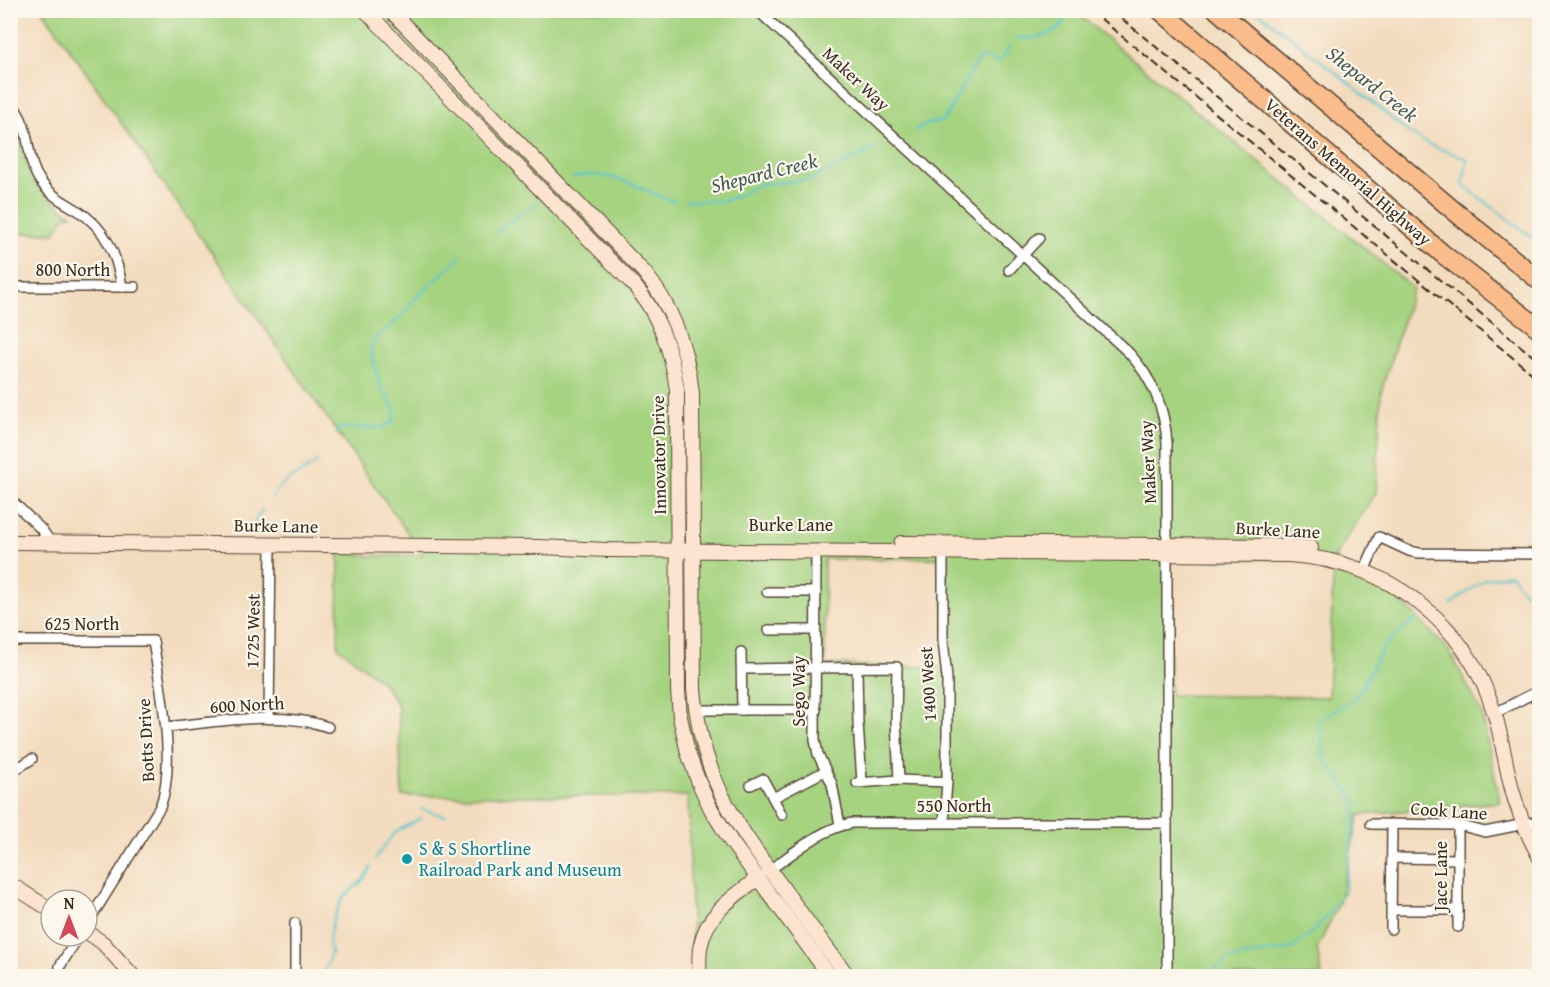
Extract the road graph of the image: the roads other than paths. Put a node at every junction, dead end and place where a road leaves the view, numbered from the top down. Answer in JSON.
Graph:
{"nodes":[{"id":1,"x":365,"y":10,"type":"edge"},
{"id":2,"x":390,"y":10,"type":"edge"},
{"id":3,"x":757,"y":10,"type":"edge"},
{"id":4,"x":774,"y":10,"type":"edge"},
{"id":5,"x":1160,"y":10,"type":"edge"},
{"id":6,"x":1217,"y":10,"type":"edge"},
{"id":7,"x":766,"y":19,"type":"junction"},
{"id":8,"x":10,"y":101,"type":"edge"},
{"id":9,"x":1039,"y":238,"type":"dead end"},
{"id":10,"x":1023,"y":255,"type":"junction"},
{"id":11,"x":1009,"y":270,"type":"dead end"},
{"id":12,"x":1539,"y":281,"type":"edge"},
{"id":13,"x":10,"y":287,"type":"edge"},
{"id":14,"x":122,"y":287,"type":"junction"},
{"id":15,"x":135,"y":287,"type":"dead end"},
{"id":16,"x":1539,"y":329,"type":"edge"},
{"id":17,"x":10,"y":499,"type":"edge"},
{"id":18,"x":10,"y":542,"type":"edge"},
{"id":19,"x":50,"y":542,"type":"junction"},
{"id":20,"x":271,"y":544,"type":"junction"},
{"id":21,"x":678,"y":546,"type":"junction"},
{"id":22,"x":693,"y":546,"type":"junction"},
{"id":23,"x":943,"y":548,"type":"junction"},
{"id":24,"x":1167,"y":550,"type":"junction"},
{"id":25,"x":816,"y":552,"type":"junction"},
{"id":26,"x":1539,"y":554,"type":"edge"},
{"id":27,"x":1366,"y":568,"type":"junction"},
{"id":28,"x":767,"y":592,"type":"dead end"},
{"id":29,"x":816,"y":592,"type":"junction"},
{"id":30,"x":769,"y":630,"type":"dead end"},
{"id":31,"x":815,"y":630,"type":"junction"},
{"id":32,"x":10,"y":640,"type":"edge"},
{"id":33,"x":153,"y":641,"type":"joint"},
{"id":34,"x":741,"y":652,"type":"dead end"},
{"id":35,"x":815,"y":668,"type":"junction"},
{"id":36,"x":857,"y":668,"type":"junction"},
{"id":37,"x":742,"y":669,"type":"junction"},
{"id":38,"x":1539,"y":690,"type":"edge"},
{"id":39,"x":696,"y":710,"type":"junction"},
{"id":40,"x":742,"y":710,"type":"junction"},
{"id":41,"x":816,"y":710,"type":"junction"},
{"id":42,"x":1495,"y":713,"type":"junction"},
{"id":43,"x":269,"y":718,"type":"junction"},
{"id":44,"x":166,"y":727,"type":"junction"},
{"id":45,"x":328,"y":727,"type":"dead end"},
{"id":46,"x":33,"y":759,"type":"dead end"},
{"id":47,"x":825,"y":771,"type":"junction"},
{"id":48,"x":10,"y":773,"type":"edge"},
{"id":49,"x":899,"y":780,"type":"junction"},
{"id":50,"x":947,"y":782,"type":"junction"},
{"id":51,"x":752,"y":785,"type":"dead end"},
{"id":52,"x":773,"y":798,"type":"junction"},
{"id":53,"x":782,"y":815,"type":"dead end"},
{"id":54,"x":1539,"y":821,"type":"edge"},
{"id":55,"x":944,"y":822,"type":"junction"},
{"id":56,"x":1167,"y":823,"type":"junction"},
{"id":57,"x":1371,"y":824,"type":"dead end"},
{"id":58,"x":1524,"y":824,"type":"junction"},
{"id":59,"x":840,"y":825,"type":"junction"},
{"id":60,"x":1392,"y":825,"type":"junction"},
{"id":61,"x":1458,"y":825,"type":"junction"},
{"id":62,"x":1392,"y":858,"type":"junction"},
{"id":63,"x":1539,"y":858,"type":"edge"},
{"id":64,"x":1458,"y":859,"type":"junction"},
{"id":65,"x":764,"y":874,"type":"junction"},
{"id":66,"x":10,"y":884,"type":"edge"},
{"id":67,"x":39,"y":902,"type":"edge"},
{"id":68,"x":99,"y":905,"type":"edge"},
{"id":69,"x":1391,"y":910,"type":"junction"},
{"id":70,"x":1458,"y":910,"type":"junction"},
{"id":71,"x":295,"y":923,"type":"dead end"},
{"id":72,"x":1458,"y":927,"type":"dead end"},
{"id":73,"x":1391,"y":929,"type":"dead end"},
{"id":74,"x":99,"y":940,"type":"edge"},
{"id":75,"x":71,"y":948,"type":"edge"},
{"id":76,"x":60,"y":976,"type":"edge"},
{"id":77,"x":133,"y":976,"type":"edge"},
{"id":78,"x":295,"y":976,"type":"edge"},
{"id":79,"x":699,"y":976,"type":"edge"},
{"id":80,"x":830,"y":976,"type":"edge"},
{"id":81,"x":848,"y":976,"type":"edge"},
{"id":82,"x":1167,"y":976,"type":"edge"}],
"edges":[{"from":1,"to":21,"type":"main road","name":"Innovator Drive"},
{"from":2,"to":22,"type":"main road","name":"Innovator Drive"},
{"from":3,"to":7,"type":"street","name":"Maker Way"},
{"from":4,"to":7,"type":"street"},
{"from":5,"to":16,"type":"highway","name":"Veterans Memorial Highway"},
{"from":6,"to":12,"type":"highway","name":"Veterans Memorial Highway"},
{"from":7,"to":10,"type":"street","name":"Maker Way"},
{"from":8,"to":14,"type":"street"},
{"from":9,"to":10,"type":"street"},
{"from":10,"to":11,"type":"street"},
{"from":10,"to":24,"type":"street","name":"Maker Way"},
{"from":13,"to":14,"type":"street","name":"800 North"},
{"from":14,"to":15,"type":"street","name":"800 North"},
{"from":17,"to":19,"type":"street"},
{"from":18,"to":19,"type":"main road","name":"Burke Lane"},
{"from":19,"to":20,"type":"main road","name":"Burke Lane"},
{"from":20,"to":21,"type":"main road","name":"Burke Lane"},
{"from":20,"to":43,"type":"street","name":"1725 West"},
{"from":21,"to":22,"type":"main road","name":"Burke Lane"},
{"from":21,"to":65,"type":"main road","name":"Innovator Drive"},
{"from":22,"to":23,"type":"main road","name":"Burke Lane"},
{"from":22,"to":25,"type":"main road","name":"Burke Lane"},
{"from":22,"to":39,"type":"main road","name":"Innovator Drive"},
{"from":23,"to":24,"type":"main road","name":"Burke Lane"},
{"from":23,"to":25,"type":"main road","name":"Burke Lane"},
{"from":23,"to":50,"type":"street","name":"1400 West"},
{"from":24,"to":27,"type":"main road","name":"Burke Lane"},
{"from":24,"to":56,"type":"street","name":"Maker Way"},
{"from":25,"to":29,"type":"street","name":"Sego Way"},
{"from":26,"to":27,"type":"street"},
{"from":27,"to":42,"type":"main road","name":"Burke Lane"},
{"from":28,"to":29,"type":"street"},
{"from":29,"to":31,"type":"street","name":"Sego Way"},
{"from":30,"to":31,"type":"street"},
{"from":31,"to":35,"type":"street","name":"Sego Way"},
{"from":32,"to":33,"type":"street","name":"625 North"},
{"from":33,"to":44,"type":"street","name":"Botts Drive"},
{"from":34,"to":37,"type":"street"},
{"from":35,"to":36,"type":"street"},
{"from":35,"to":37,"type":"street"},
{"from":35,"to":41,"type":"street","name":"Sego Way"},
{"from":36,"to":49,"type":"street"},
{"from":36,"to":49,"type":"street"},
{"from":37,"to":40,"type":"street"},
{"from":38,"to":42,"type":"street"},
{"from":39,"to":40,"type":"street"},
{"from":39,"to":65,"type":"main road","name":"Innovator Drive"},
{"from":40,"to":41,"type":"street"},
{"from":41,"to":47,"type":"street","name":"Sego Way"},
{"from":42,"to":58,"type":"main road","name":"Burke Lane"},
{"from":43,"to":44,"type":"street","name":"600 North"},
{"from":43,"to":45,"type":"street","name":"600 North"},
{"from":44,"to":68,"type":"street","name":"Botts Drive"},
{"from":46,"to":48,"type":"street"},
{"from":47,"to":52,"type":"street"},
{"from":47,"to":59,"type":"street","name":"Sego Way"},
{"from":49,"to":50,"type":"street"},
{"from":50,"to":55,"type":"street","name":"1400 West"},
{"from":51,"to":52,"type":"street"},
{"from":52,"to":53,"type":"street"},
{"from":54,"to":58,"type":"street","name":"Cook Lane"},
{"from":55,"to":56,"type":"street","name":"550 North"},
{"from":55,"to":59,"type":"street","name":"550 North"},
{"from":56,"to":82,"type":"street","name":"Maker Way"},
{"from":57,"to":60,"type":"street","name":"Cook Lane"},
{"from":58,"to":61,"type":"street","name":"Cook Lane"},
{"from":58,"to":63,"type":"main road","name":"Burke Lane"},
{"from":59,"to":65,"type":"street","name":"550 North"},
{"from":60,"to":61,"type":"street","name":"Cook Lane"},
{"from":60,"to":62,"type":"street"},
{"from":61,"to":64,"type":"street","name":"Jace Lane"},
{"from":62,"to":64,"type":"street"},
{"from":62,"to":69,"type":"street"},
{"from":64,"to":70,"type":"street","name":"Jace Lane"},
{"from":65,"to":79,"type":"main road"},
{"from":65,"to":80,"type":"main road","name":"Innovator Drive"},
{"from":65,"to":81,"type":"main road","name":"Innovator Drive"},
{"from":66,"to":67,"type":"main road"},
{"from":69,"to":70,"type":"street"},
{"from":69,"to":73,"type":"street"},
{"from":70,"to":72,"type":"street","name":"Jace Lane"},
{"from":71,"to":78,"type":"street"},
{"from":74,"to":77,"type":"main road"},
{"from":75,"to":76,"type":"street"}]}
